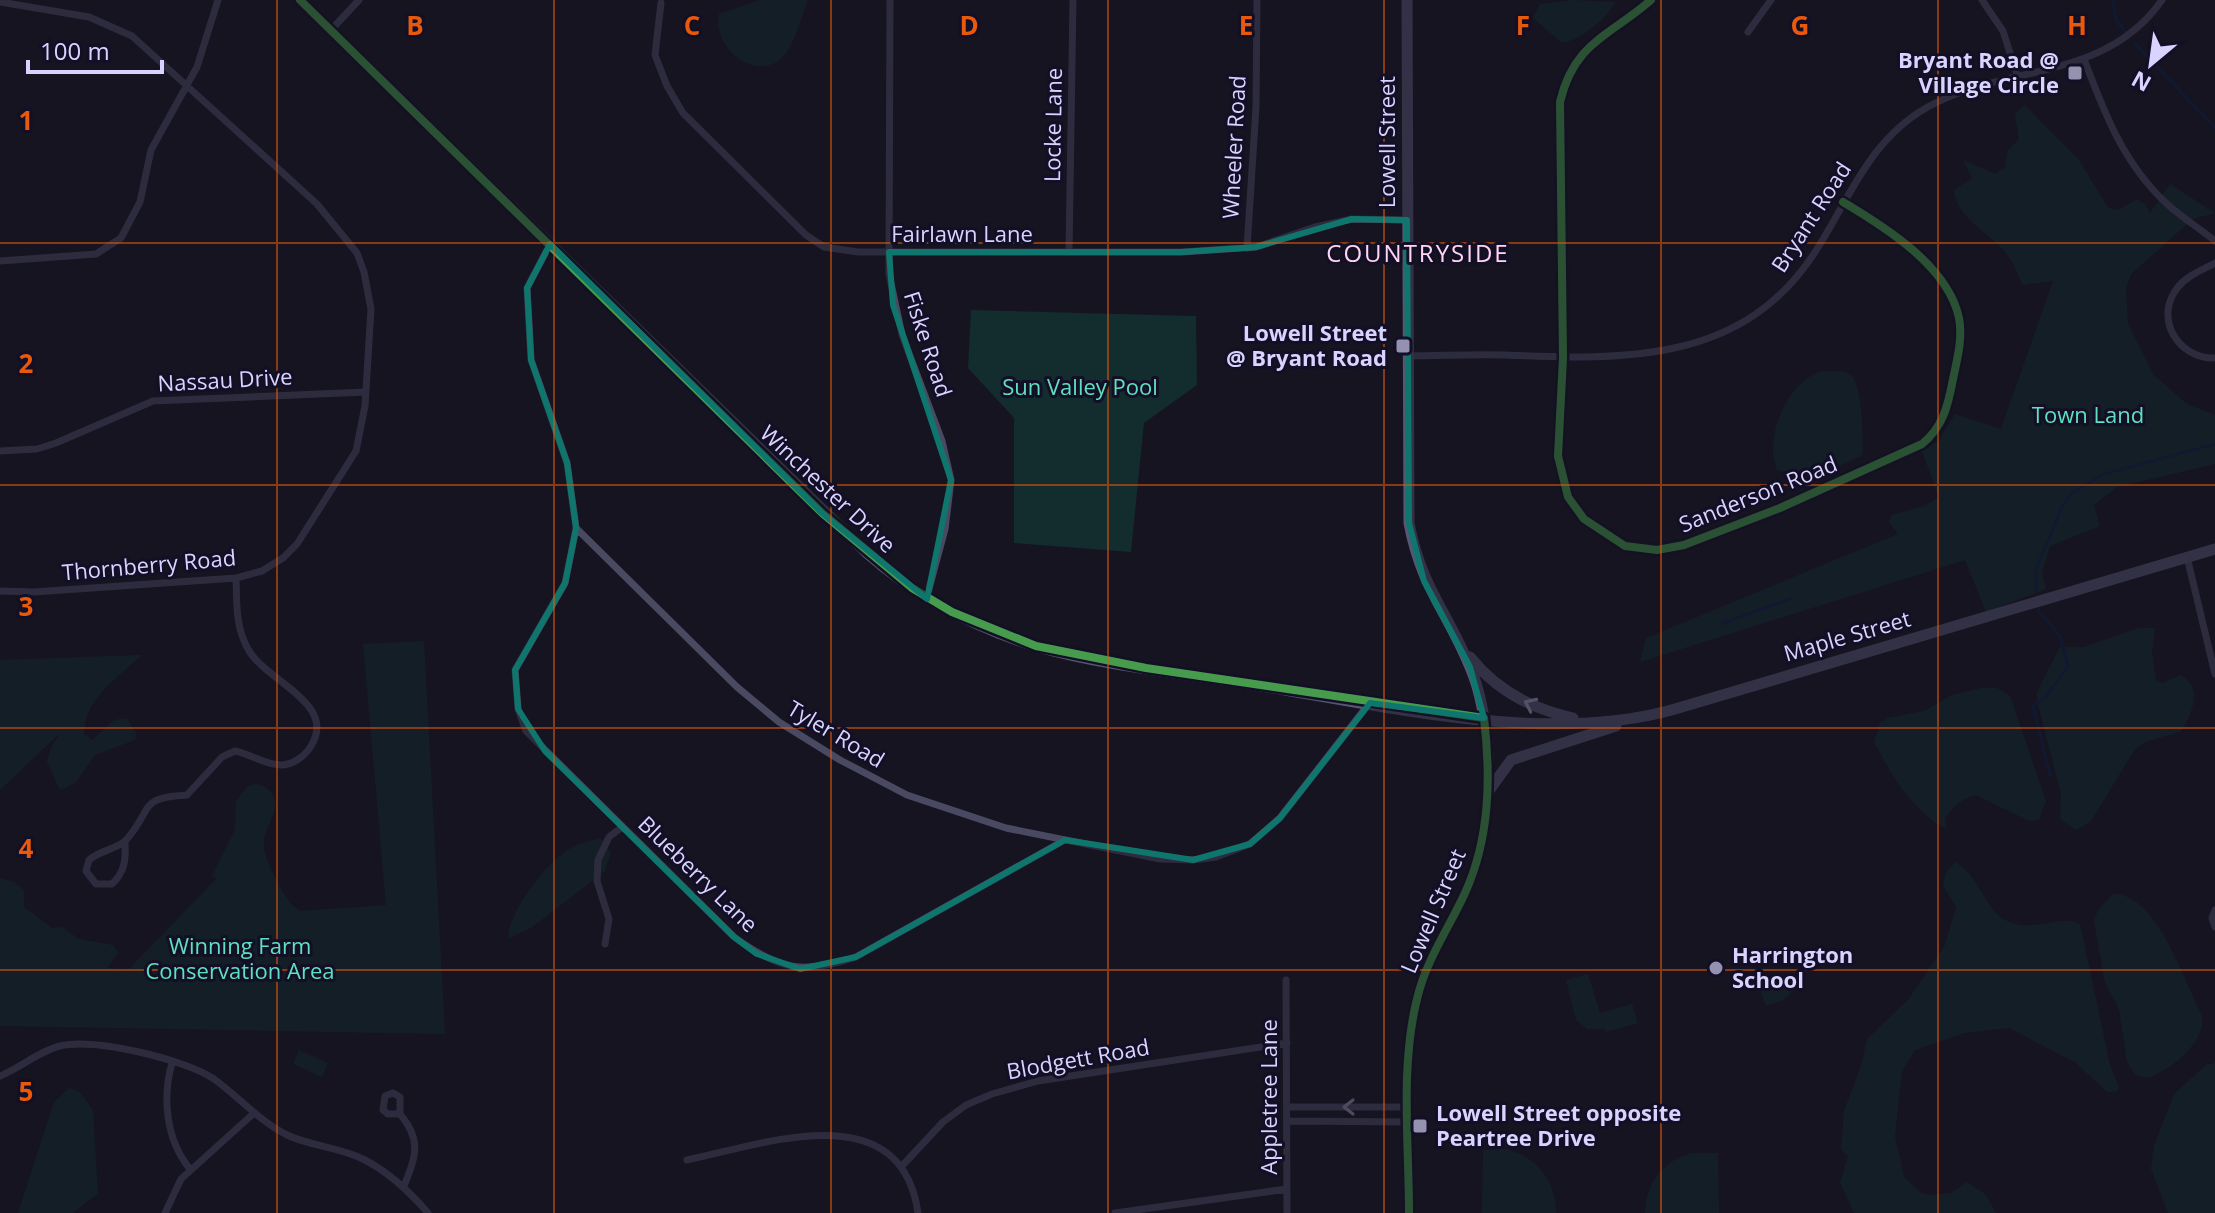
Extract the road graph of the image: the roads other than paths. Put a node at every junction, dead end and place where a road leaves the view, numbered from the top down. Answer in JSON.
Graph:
{"nodes":[{"id":1,"x":218,"y":0,"type":"edge"},
{"id":2,"x":300,"y":0,"type":"edge"},
{"id":3,"x":359,"y":0,"type":"edge"},
{"id":4,"x":890,"y":0,"type":"edge"},
{"id":5,"x":1073,"y":0,"type":"edge"},
{"id":6,"x":1257,"y":0,"type":"edge"},
{"id":7,"x":1407,"y":0,"type":"edge"},
{"id":8,"x":1651,"y":0,"type":"edge"},
{"id":9,"x":1771,"y":0,"type":"edge"},
{"id":10,"x":1982,"y":0,"type":"edge"},
{"id":11,"x":2162,"y":0,"type":"edge"},
{"id":12,"x":0,"y":2,"type":"edge"},
{"id":13,"x":661,"y":3,"type":"dead end"},
{"id":14,"x":331,"y":30,"type":"junction"},
{"id":15,"x":1748,"y":32,"type":"dead end"},
{"id":16,"x":2084,"y":59,"type":"junction"},
{"id":17,"x":2018,"y":78,"type":"junction"},
{"id":18,"x":188,"y":85,"type":"junction"},
{"id":19,"x":1843,"y":202,"type":"junction"},
{"id":20,"x":1407,"y":220,"type":"junction"},
{"id":21,"x":2215,"y":241,"type":"edge"},
{"id":22,"x":550,"y":244,"type":"junction"},
{"id":23,"x":1247,"y":248,"type":"junction"},
{"id":24,"x":889,"y":252,"type":"junction"},
{"id":25,"x":1069,"y":252,"type":"junction"},
{"id":26,"x":0,"y":261,"type":"edge"},
{"id":27,"x":2215,"y":263,"type":"edge"},
{"id":28,"x":1407,"y":356,"type":"junction"},
{"id":29,"x":1563,"y":358,"type":"junction"},
{"id":30,"x":2215,"y":358,"type":"edge"},
{"id":31,"x":366,"y":392,"type":"junction"},
{"id":32,"x":0,"y":451,"type":"edge"},
{"id":33,"x":576,"y":528,"type":"junction"},
{"id":34,"x":2215,"y":549,"type":"edge"},
{"id":35,"x":2187,"y":557,"type":"junction"},
{"id":36,"x":236,"y":578,"type":"junction"},
{"id":37,"x":0,"y":591,"type":"edge"},
{"id":38,"x":927,"y":596,"type":"junction"},
{"id":39,"x":1445,"y":620,"type":"junction"},
{"id":40,"x":2215,"y":674,"type":"edge"},
{"id":41,"x":1370,"y":703,"type":"junction"},
{"id":42,"x":1484,"y":718,"type":"junction"},
{"id":43,"x":1628,"y":721,"type":"junction"},
{"id":44,"x":1605,"y":723,"type":"junction"},
{"id":45,"x":1488,"y":794,"type":"junction"},
{"id":46,"x":622,"y":827,"type":"junction"},
{"id":47,"x":1065,"y":840,"type":"junction"},
{"id":48,"x":125,"y":842,"type":"junction"},
{"id":49,"x":2215,"y":910,"type":"edge"},
{"id":50,"x":2215,"y":927,"type":"edge"},
{"id":51,"x":605,"y":944,"type":"dead end"},
{"id":52,"x":1286,"y":980,"type":"dead end"},
{"id":53,"x":1287,"y":1043,"type":"junction"},
{"id":54,"x":172,"y":1063,"type":"junction"},
{"id":55,"x":0,"y":1076,"type":"edge"},
{"id":56,"x":1288,"y":1107,"type":"junction"},
{"id":57,"x":1409,"y":1107,"type":"junction"},
{"id":58,"x":253,"y":1114,"type":"junction"},
{"id":59,"x":400,"y":1114,"type":"dead end"},
{"id":60,"x":1289,"y":1121,"type":"junction"},
{"id":61,"x":1409,"y":1122,"type":"junction"},
{"id":62,"x":687,"y":1160,"type":"dead end"},
{"id":63,"x":901,"y":1167,"type":"junction"},
{"id":64,"x":190,"y":1169,"type":"junction"},
{"id":65,"x":404,"y":1186,"type":"junction"},
{"id":66,"x":1287,"y":1189,"type":"junction"},
{"id":67,"x":165,"y":1213,"type":"edge"},
{"id":68,"x":428,"y":1213,"type":"edge"},
{"id":69,"x":918,"y":1213,"type":"edge"},
{"id":70,"x":1115,"y":1213,"type":"edge"},
{"id":71,"x":1287,"y":1213,"type":"edge"},
{"id":72,"x":1409,"y":1213,"type":"edge"}],
"edges":[{"from":1,"to":18,"type":"street"},
{"from":2,"to":14,"type":"main road","name":"Winchester Drive"},
{"from":3,"to":14,"type":"street"},
{"from":4,"to":24,"type":"street","name":"Fiske Road"},
{"from":5,"to":25,"type":"street","name":"Locke Lane"},
{"from":6,"to":23,"type":"street","name":"Wheeler Road"},
{"from":7,"to":20,"type":"main road","name":"Lowell Street"},
{"from":8,"to":29,"type":"street","name":"Sanderson Road"},
{"from":9,"to":15,"type":"street"},
{"from":10,"to":17,"type":"street"},
{"from":11,"to":16,"type":"street","name":"Bryant Road"},
{"from":12,"to":18,"type":"street","name":"Thornberry Road"},
{"from":13,"to":24,"type":"street","name":"Fairlawn Lane"},
{"from":14,"to":22,"type":"main road","name":"Winchester Drive"},
{"from":16,"to":17,"type":"street","name":"Bryant Road"},
{"from":16,"to":21,"type":"street"},
{"from":17,"to":19,"type":"street","name":"Bryant Road"},
{"from":18,"to":26,"type":"street"},
{"from":18,"to":31,"type":"street","name":"Thornberry Road"},
{"from":19,"to":29,"type":"street","name":"Bryant Road"},
{"from":19,"to":29,"type":"street","name":"Sanderson Road"},
{"from":20,"to":23,"type":"street","name":"Fairlawn Lane"},
{"from":20,"to":28,"type":"main road","name":"Lowell Street"},
{"from":22,"to":33,"type":"street"},
{"from":22,"to":38,"type":"main road","name":"Winchester Drive"},
{"from":23,"to":25,"type":"street","name":"Fairlawn Lane"},
{"from":24,"to":25,"type":"street","name":"Fairlawn Lane"},
{"from":24,"to":38,"type":"street","name":"Fiske Road"},
{"from":27,"to":30,"type":"street"},
{"from":28,"to":29,"type":"street","name":"Bryant Road"},
{"from":28,"to":39,"type":"main road","name":"Lowell Street"},
{"from":31,"to":32,"type":"street","name":"Nassau Drive"},
{"from":31,"to":36,"type":"street","name":"Thornberry Road"},
{"from":33,"to":46,"type":"street","name":"Blueberry Lane"},
{"from":33,"to":47,"type":"street","name":"Tyler Road"},
{"from":34,"to":35,"type":"main road","name":"Maple Street"},
{"from":35,"to":40,"type":"street"},
{"from":35,"to":43,"type":"main road","name":"Maple Street"},
{"from":36,"to":37,"type":"street","name":"Thornberry Road"},
{"from":36,"to":48,"type":"street"},
{"from":38,"to":41,"type":"main road","name":"Winchester Drive"},
{"from":39,"to":42,"type":"main road","name":"Lowell Street"},
{"from":44,"to":39,"type":"main road","one_way":true},
{"from":41,"to":42,"type":"main road","name":"Winchester Drive"},
{"from":41,"to":47,"type":"street","name":"Tyler Road"},
{"from":42,"to":44,"type":"main road","name":"Maple Street"},
{"from":42,"to":45,"type":"main road","name":"Lowell Street"},
{"from":43,"to":44,"type":"main road","name":"Maple Street"},
{"from":43,"to":45,"type":"main road"},
{"from":45,"to":57,"type":"main road","name":"Lowell Street"},
{"from":46,"to":47,"type":"street","name":"Blueberry Lane"},
{"from":46,"to":51,"type":"street"},
{"from":48,"to":48,"type":"street"},
{"from":49,"to":50,"type":"street"},
{"from":52,"to":53,"type":"street","name":"Appletree Lane"},
{"from":53,"to":56,"type":"street","name":"Appletree Lane"},
{"from":53,"to":63,"type":"street","name":"Blodgett Road"},
{"from":54,"to":55,"type":"street"},
{"from":54,"to":58,"type":"street"},
{"from":54,"to":64,"type":"street"},
{"from":57,"to":56,"type":"street","one_way":true},
{"from":56,"to":60,"type":"street","name":"Appletree Lane"},
{"from":57,"to":61,"type":"main road","name":"Lowell Street"},
{"from":58,"to":64,"type":"street"},
{"from":58,"to":65,"type":"street"},
{"from":59,"to":65,"type":"street"},
{"from":60,"to":61,"type":"street"},
{"from":60,"to":66,"type":"street","name":"Appletree Lane"},
{"from":61,"to":72,"type":"main road","name":"Lowell Street"},
{"from":62,"to":63,"type":"street"},
{"from":63,"to":69,"type":"street"},
{"from":64,"to":67,"type":"street"},
{"from":65,"to":68,"type":"street"},
{"from":66,"to":70,"type":"street"},
{"from":66,"to":71,"type":"street","name":"Appletree Lane"}]}
